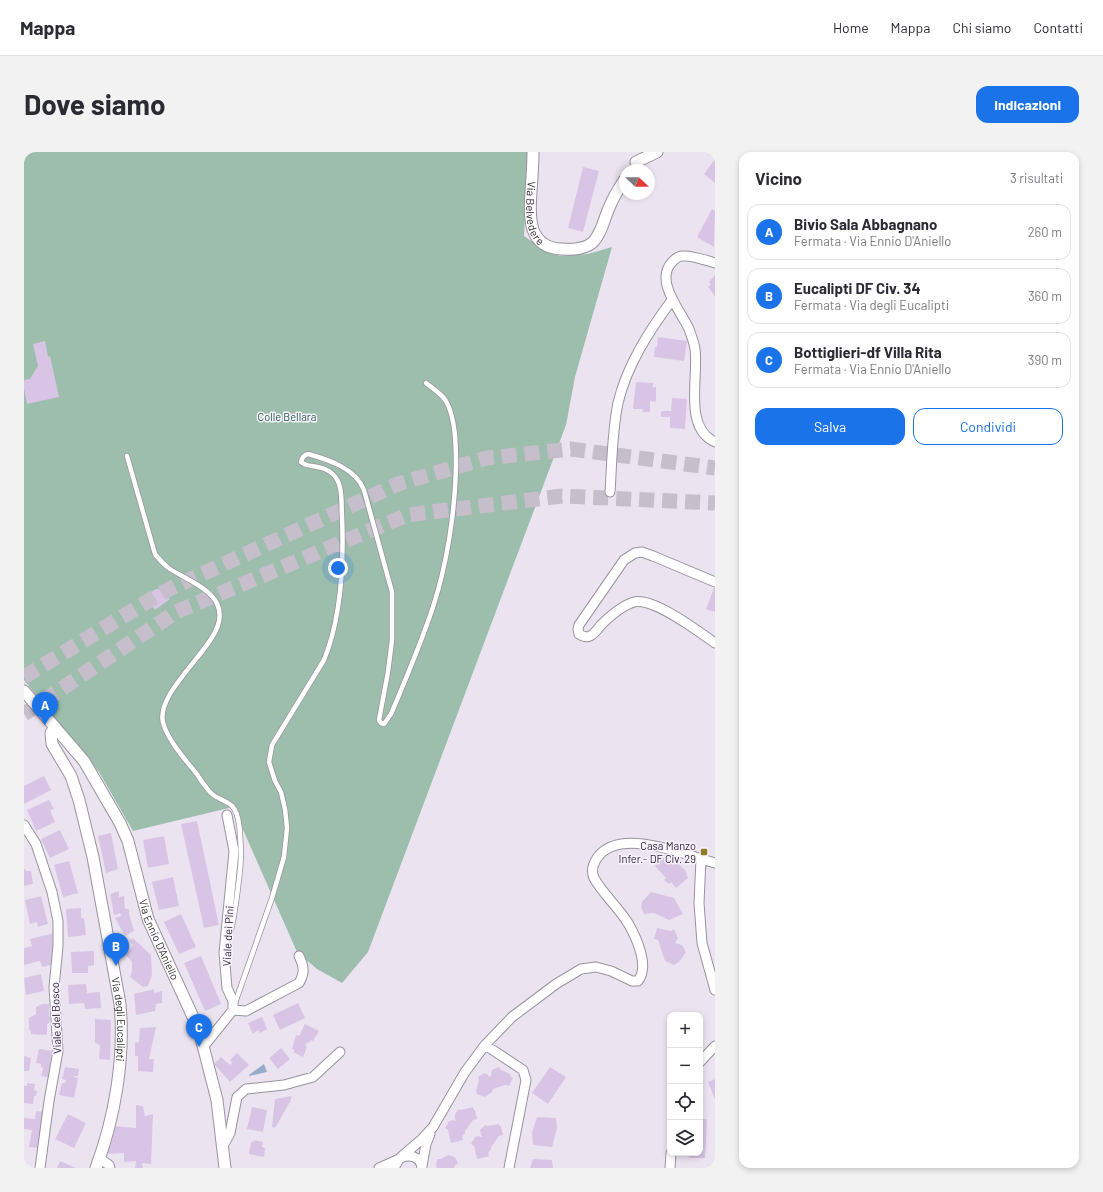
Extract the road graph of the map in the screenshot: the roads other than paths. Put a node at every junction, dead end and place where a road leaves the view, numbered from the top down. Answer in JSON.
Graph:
{"nodes":[{"id":1,"x":534,"y":152,"type":"edge"},
{"id":2,"x":642,"y":152,"type":"edge"},
{"id":3,"x":657,"y":152,"type":"edge"},
{"id":4,"x":634,"y":164,"type":"edge"},
{"id":5,"x":636,"y":164,"type":"edge"},
{"id":6,"x":619,"y":187,"type":"edge"},
{"id":7,"x":715,"y":263,"type":"edge"},
{"id":8,"x":672,"y":300,"type":"junction"},
{"id":9,"x":426,"y":383,"type":"dead end"},
{"id":10,"x":715,"y":442,"type":"edge"},
{"id":11,"x":127,"y":456,"type":"dead end"},
{"id":12,"x":610,"y":492,"type":"dead end"},
{"id":13,"x":715,"y":582,"type":"edge"},
{"id":14,"x":715,"y":643,"type":"edge"},
{"id":15,"x":24,"y":691,"type":"edge"},
{"id":16,"x":55,"y":727,"type":"junction"},
{"id":17,"x":227,"y":815,"type":"dead end"},
{"id":18,"x":24,"y":825,"type":"edge"},
{"id":19,"x":701,"y":859,"type":"junction"},
{"id":20,"x":715,"y":864,"type":"edge"},
{"id":21,"x":226,"y":942,"type":"junction"},
{"id":22,"x":299,"y":956,"type":"dead end"},
{"id":23,"x":715,"y":990,"type":"edge"},
{"id":24,"x":233,"y":1010,"type":"junction"},
{"id":25,"x":485,"y":1045,"type":"junction"},
{"id":26,"x":204,"y":1046,"type":"junction"},
{"id":27,"x":715,"y":1046,"type":"edge"},
{"id":28,"x":340,"y":1052,"type":"dead end"},
{"id":29,"x":703,"y":1059,"type":"edge"},
{"id":30,"x":433,"y":1126,"type":"junction"},
{"id":31,"x":222,"y":1146,"type":"junction"},
{"id":32,"x":671,"y":1156,"type":"edge"},
{"id":33,"x":400,"y":1158,"type":"junction"},
{"id":34,"x":98,"y":1163,"type":"edge"},
{"id":35,"x":422,"y":1167,"type":"edge"},
{"id":36,"x":40,"y":1168,"type":"edge"},
{"id":37,"x":110,"y":1168,"type":"edge"},
{"id":38,"x":225,"y":1168,"type":"edge"},
{"id":39,"x":379,"y":1168,"type":"edge"},
{"id":40,"x":394,"y":1168,"type":"edge"},
{"id":41,"x":509,"y":1168,"type":"edge"},
{"id":42,"x":670,"y":1168,"type":"edge"}],
"edges":[{"from":1,"to":6,"type":"street","name":"Via Belvedere"},
{"from":2,"to":4,"type":"street"},
{"from":3,"to":5,"type":"street"},
{"from":7,"to":8,"type":"street"},
{"from":8,"to":10,"type":"street"},
{"from":8,"to":12,"type":"street"},
{"from":9,"to":24,"type":"lane"},
{"from":11,"to":21,"type":"lane"},
{"from":13,"to":14,"type":"street"},
{"from":15,"to":16,"type":"street","name":"Via Ennio D'Aniello"},
{"from":16,"to":26,"type":"street","name":"Via Ennio D'Aniello"},
{"from":16,"to":34,"type":"street","name":"Via degli Eucalipti"},
{"from":17,"to":21,"type":"street","name":"Viale dei Pini"},
{"from":18,"to":36,"type":"street","name":"Viale del Bosco"},
{"from":19,"to":20,"type":"street"},
{"from":19,"to":23,"type":"street"},
{"from":19,"to":25,"type":"street"},
{"from":21,"to":24,"type":"street","name":"Viale dei Pini"},
{"from":22,"to":24,"type":"street"},
{"from":24,"to":26,"type":"street"},
{"from":25,"to":30,"type":"street"},
{"from":25,"to":41,"type":"street"},
{"from":26,"to":31,"type":"street","name":"Via Ennio D'Aniello"},
{"from":27,"to":29,"type":"street"},
{"from":28,"to":31,"type":"street"},
{"from":30,"to":33,"type":"street"},
{"from":30,"to":35,"type":"street"},
{"from":31,"to":38,"type":"street","name":"Via Ennio D'Aniello"},
{"from":32,"to":42,"type":"street"},
{"from":33,"to":35,"type":"street"},
{"from":33,"to":39,"type":"street"},
{"from":33,"to":40,"type":"street"},
{"from":34,"to":37,"type":"street"}]}
